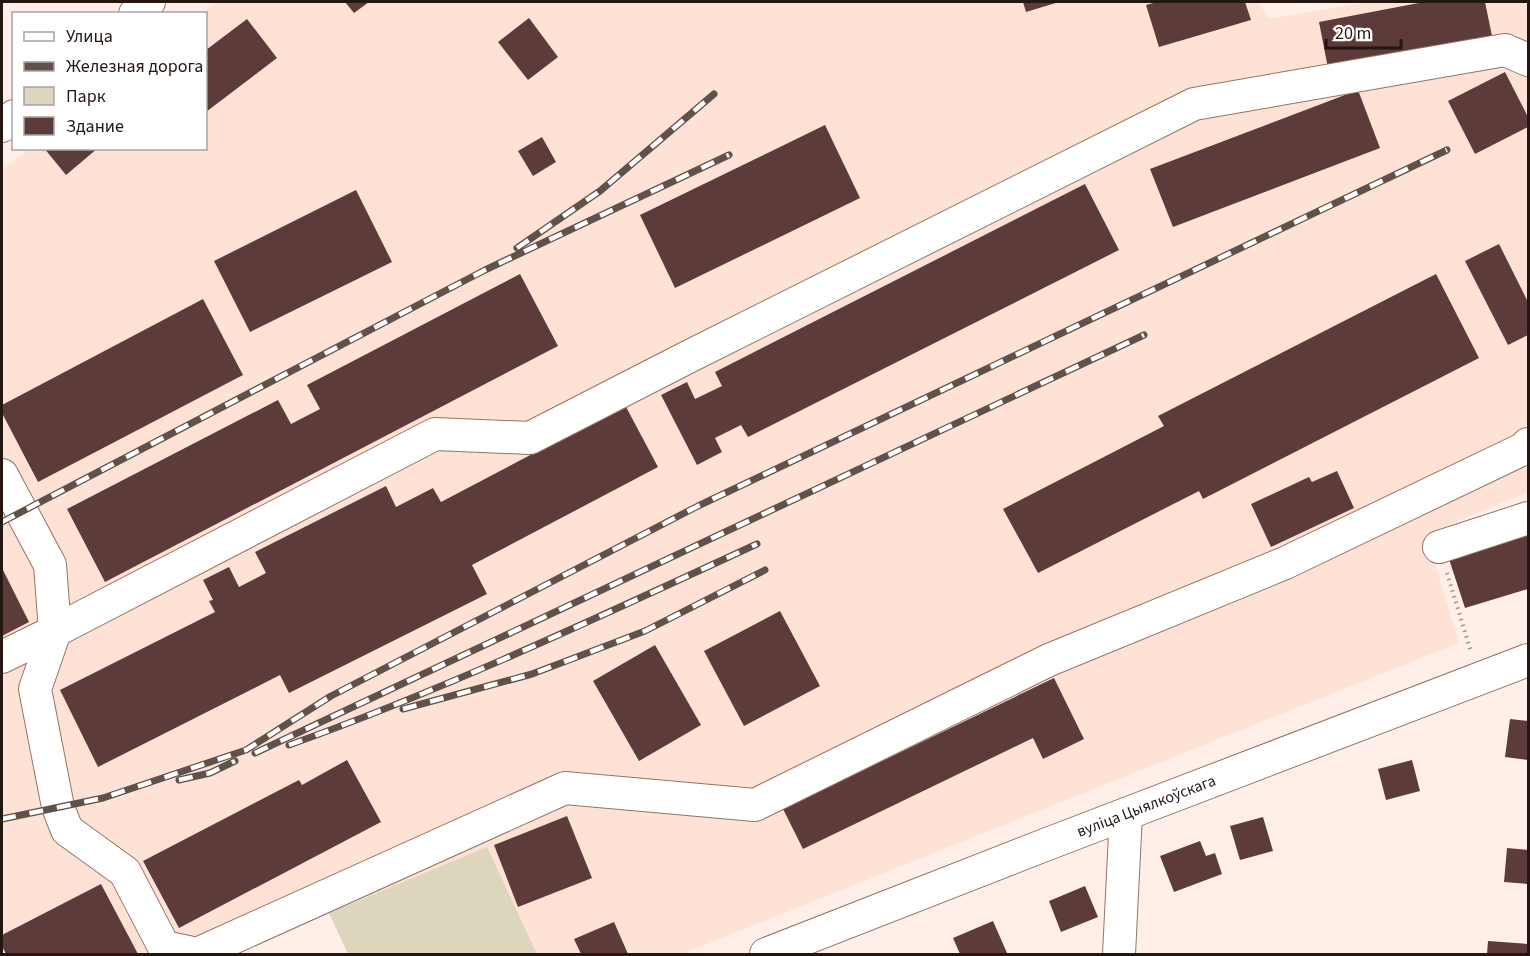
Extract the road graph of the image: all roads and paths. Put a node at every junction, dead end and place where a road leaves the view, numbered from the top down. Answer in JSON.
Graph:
{"nodes":[{"id":1,"x":149,"y":2,"type":"edge"},
{"id":2,"x":137,"y":12,"type":"edge"},
{"id":3,"x":1528,"y":60,"type":"edge"},
{"id":4,"x":1528,"y":444,"type":"edge"},
{"id":5,"x":2,"y":475,"type":"edge"},
{"id":6,"x":1528,"y":518,"type":"edge"},
{"id":7,"x":1439,"y":547,"type":"joint"},
{"id":8,"x":55,"y":631,"type":"junction"},
{"id":9,"x":2,"y":657,"type":"edge"},
{"id":10,"x":1528,"y":660,"type":"edge"},
{"id":11,"x":1480,"y":678,"type":"junction"},
{"id":12,"x":1126,"y":814,"type":"junction"},
{"id":13,"x":766,"y":954,"type":"edge"},
{"id":14,"x":1119,"y":954,"type":"edge"}],
"edges":[{"from":1,"to":2,"type":"street"},
{"from":3,"to":8,"type":"street"},
{"from":4,"to":8,"type":"street"},
{"from":5,"to":8,"type":"street"},
{"from":6,"to":7,"type":"street"},
{"from":7,"to":11,"type":"path"},
{"from":8,"to":9,"type":"street"},
{"from":10,"to":11,"type":"street","name":"вуліца Цыялкоўскага"},
{"from":11,"to":12,"type":"street","name":"вуліца Цыялкоўскага"},
{"from":12,"to":13,"type":"street","name":"вуліца Цыялкоўскага"},
{"from":12,"to":14,"type":"street"}]}
